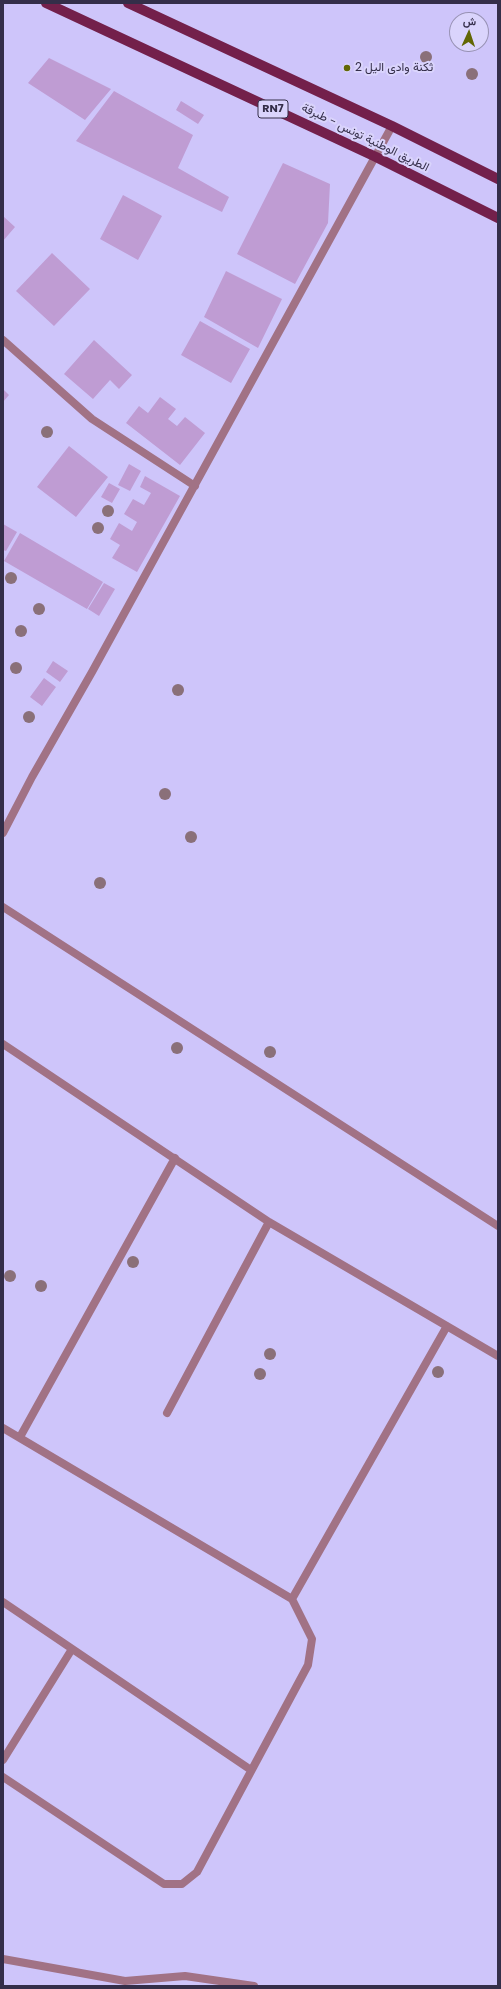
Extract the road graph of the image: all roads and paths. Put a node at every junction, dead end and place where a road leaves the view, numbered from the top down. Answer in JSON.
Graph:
{"nodes":[{"id":1,"x":46,"y":3,"type":"edge"},
{"id":2,"x":128,"y":3,"type":"edge"},
{"id":3,"x":392,"y":126,"type":"junction"},
{"id":4,"x":376,"y":157,"type":"junction"},
{"id":5,"x":498,"y":179,"type":"edge"},
{"id":6,"x":498,"y":218,"type":"edge"},
{"id":7,"x":3,"y":340,"type":"edge"},
{"id":8,"x":195,"y":486,"type":"junction"},
{"id":9,"x":3,"y":833,"type":"edge"},
{"id":10,"x":3,"y":907,"type":"edge"},
{"id":11,"x":3,"y":1044,"type":"edge"},
{"id":12,"x":175,"y":1158,"type":"junction"},
{"id":13,"x":269,"y":1222,"type":"junction"},
{"id":14,"x":498,"y":1226,"type":"edge"},
{"id":15,"x":447,"y":1326,"type":"junction"},
{"id":16,"x":498,"y":1356,"type":"edge"},
{"id":17,"x":167,"y":1414,"type":"dead end"},
{"id":18,"x":3,"y":1428,"type":"edge"},
{"id":19,"x":20,"y":1437,"type":"junction"},
{"id":20,"x":292,"y":1599,"type":"junction"},
{"id":21,"x":3,"y":1602,"type":"edge"},
{"id":22,"x":72,"y":1649,"type":"junction"},
{"id":23,"x":3,"y":1760,"type":"edge"},
{"id":24,"x":251,"y":1770,"type":"junction"},
{"id":25,"x":3,"y":1777,"type":"edge"},
{"id":26,"x":3,"y":1959,"type":"edge"},
{"id":27,"x":254,"y":1986,"type":"edge"}],
"edges":[{"from":1,"to":4,"type":"main road","name":"الطريق الوطنية تونس - طبرقة","number":"RN7"},
{"from":2,"to":3,"type":"main road","name":"الطريق الوطنية تونس - طبرقة"},
{"from":3,"to":4,"type":"street"},
{"from":3,"to":5,"type":"main road","name":"الطريق الوطنية تونس - طبرقة"},
{"from":4,"to":6,"type":"main road","name":"الطريق الوطنية تونس - طبرقة","number":"RN7"},
{"from":4,"to":8,"type":"street"},
{"from":7,"to":8,"type":"street"},
{"from":8,"to":9,"type":"street"},
{"from":10,"to":14,"type":"street"},
{"from":11,"to":12,"type":"street"},
{"from":12,"to":13,"type":"street"},
{"from":12,"to":19,"type":"street"},
{"from":13,"to":15,"type":"street"},
{"from":13,"to":17,"type":"street"},
{"from":15,"to":16,"type":"street"},
{"from":15,"to":20,"type":"street"},
{"from":18,"to":19,"type":"street"},
{"from":19,"to":20,"type":"street"},
{"from":20,"to":24,"type":"street"},
{"from":21,"to":22,"type":"street"},
{"from":22,"to":23,"type":"street"},
{"from":22,"to":24,"type":"street"},
{"from":24,"to":25,"type":"street"},
{"from":26,"to":27,"type":"street"}]}
